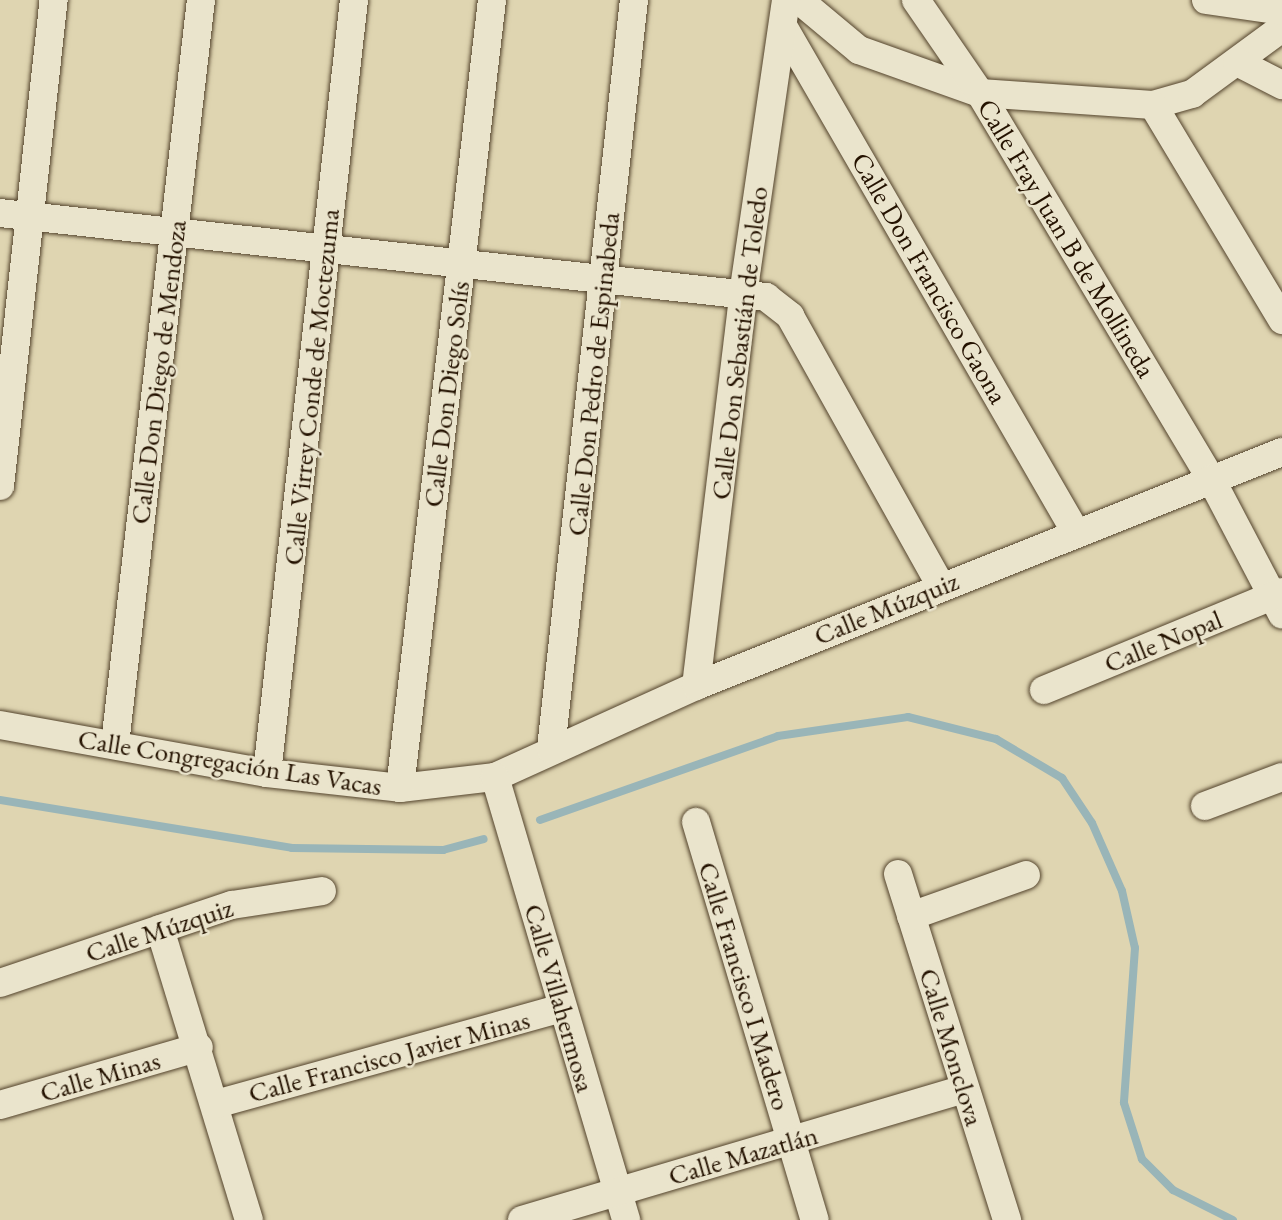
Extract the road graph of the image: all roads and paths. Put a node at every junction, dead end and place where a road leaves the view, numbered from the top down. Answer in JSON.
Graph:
{"nodes":[{"id":1,"x":54,"y":0,"type":"edge"},
{"id":2,"x":201,"y":0,"type":"edge"},
{"id":3,"x":354,"y":0,"type":"edge"},
{"id":4,"x":492,"y":0,"type":"edge"},
{"id":5,"x":634,"y":0,"type":"edge"},
{"id":6,"x":799,"y":0,"type":"edge"},
{"id":7,"x":916,"y":0,"type":"edge"},
{"id":8,"x":1206,"y":0,"type":"edge"},
{"id":9,"x":1282,"y":11,"type":"edge"},
{"id":10,"x":784,"y":13,"type":"edge"},
{"id":11,"x":1282,"y":28,"type":"edge"},
{"id":12,"x":1237,"y":62,"type":"junction"},
{"id":13,"x":1282,"y":85,"type":"edge"},
{"id":14,"x":980,"y":93,"type":"junction"},
{"id":15,"x":1154,"y":105,"type":"junction"},
{"id":16,"x":0,"y":213,"type":"edge"},
{"id":17,"x":30,"y":216,"type":"junction"},
{"id":18,"x":175,"y":232,"type":"junction"},
{"id":19,"x":327,"y":249,"type":"junction"},
{"id":20,"x":462,"y":264,"type":"junction"},
{"id":21,"x":604,"y":279,"type":"junction"},
{"id":22,"x":743,"y":295,"type":"junction"},
{"id":23,"x":1282,"y":320,"type":"edge"},
{"id":24,"x":1282,"y":452,"type":"edge"},
{"id":25,"x":1211,"y":479,"type":"junction"},
{"id":26,"x":0,"y":486,"type":"edge"},
{"id":27,"x":1076,"y":531,"type":"junction"},
{"id":28,"x":941,"y":586,"type":"junction"},
{"id":29,"x":1279,"y":600,"type":"edge"},
{"id":30,"x":696,"y":686,"type":"junction"},
{"id":31,"x":1044,"y":690,"type":"dead end"},
{"id":32,"x":0,"y":725,"type":"edge"},
{"id":33,"x":115,"y":744,"type":"junction"},
{"id":34,"x":551,"y":749,"type":"junction"},
{"id":35,"x":267,"y":773,"type":"junction"},
{"id":36,"x":495,"y":777,"type":"junction"},
{"id":37,"x":1282,"y":777,"type":"edge"},
{"id":38,"x":400,"y":788,"type":"junction"},
{"id":39,"x":1204,"y":806,"type":"dead end"},
{"id":40,"x":696,"y":822,"type":"dead end"},
{"id":41,"x":898,"y":874,"type":"dead end"},
{"id":42,"x":1026,"y":875,"type":"dead end"},
{"id":43,"x":322,"y":891,"type":"dead end"},
{"id":44,"x":911,"y":916,"type":"junction"},
{"id":45,"x":160,"y":929,"type":"junction"},
{"id":46,"x":0,"y":983,"type":"edge"},
{"id":47,"x":562,"y":1008,"type":"junction"},
{"id":48,"x":199,"y":1047,"type":"junction"},
{"id":49,"x":964,"y":1089,"type":"junction"},
{"id":50,"x":216,"y":1104,"type":"junction"},
{"id":51,"x":0,"y":1105,"type":"edge"},
{"id":52,"x":792,"y":1141,"type":"junction"},
{"id":53,"x":618,"y":1192,"type":"junction"},
{"id":54,"x":249,"y":1220,"type":"edge"},
{"id":55,"x":522,"y":1220,"type":"edge"},
{"id":56,"x":626,"y":1220,"type":"edge"},
{"id":57,"x":815,"y":1220,"type":"edge"},
{"id":58,"x":1007,"y":1220,"type":"edge"}],
"edges":[{"from":1,"to":17,"type":"street"},
{"from":2,"to":18,"type":"street","name":"Calle Don Diego de Mendoza"},
{"from":3,"to":19,"type":"street","name":"Calle Virrey Conde de Moctezuma"},
{"from":4,"to":20,"type":"street","name":"Calle Don Diego Solís"},
{"from":5,"to":21,"type":"street","name":"Calle Don Pedro de Espinabeda"},
{"from":6,"to":14,"type":"street"},
{"from":7,"to":14,"type":"street","name":"Calle Fray Juan B de Mollineda"},
{"from":8,"to":9,"type":"street"},
{"from":10,"to":22,"type":"street","name":"Calle Don Sebastián de Toledo"},
{"from":10,"to":27,"type":"street","name":"Calle Don Francisco Gaona"},
{"from":11,"to":12,"type":"street"},
{"from":12,"to":13,"type":"street"},
{"from":12,"to":15,"type":"street"},
{"from":14,"to":15,"type":"street"},
{"from":14,"to":25,"type":"street","name":"Calle Fray Juan B de Mollineda"},
{"from":15,"to":23,"type":"street"},
{"from":16,"to":17,"type":"street"},
{"from":17,"to":18,"type":"street"},
{"from":17,"to":26,"type":"street"},
{"from":18,"to":19,"type":"street"},
{"from":18,"to":33,"type":"street","name":"Calle Don Diego de Mendoza"},
{"from":19,"to":20,"type":"street"},
{"from":19,"to":35,"type":"street","name":"Calle Virrey Conde de Moctezuma"},
{"from":20,"to":21,"type":"street"},
{"from":20,"to":38,"type":"street","name":"Calle Don Diego Solís"},
{"from":21,"to":22,"type":"street"},
{"from":21,"to":34,"type":"street","name":"Calle Don Pedro de Espinabeda"},
{"from":22,"to":28,"type":"street"},
{"from":22,"to":30,"type":"street","name":"Calle Don Sebastián de Toledo"},
{"from":24,"to":25,"type":"street","name":"Calle Múzquiz"},
{"from":25,"to":27,"type":"street","name":"Calle Múzquiz"},
{"from":25,"to":29,"type":"street","name":"Calle Fray Juan B de Mollineda"},
{"from":27,"to":28,"type":"street","name":"Calle Múzquiz"},
{"from":28,"to":30,"type":"street","name":"Calle Múzquiz"},
{"from":29,"to":31,"type":"street","name":"Calle Nopal"},
{"from":30,"to":34,"type":"street","name":"Calle Múzquiz"},
{"from":32,"to":33,"type":"street","name":"Calle Congregación Las Vacas"},
{"from":33,"to":35,"type":"street","name":"Calle Congregación Las Vacas"},
{"from":34,"to":36,"type":"street","name":"Calle Múzquiz"},
{"from":35,"to":38,"type":"street","name":"Calle Congregación Las Vacas"},
{"from":36,"to":38,"type":"street","name":"Calle Congregación Las Vacas"},
{"from":36,"to":47,"type":"street","name":"Calle Villahermosa"},
{"from":37,"to":39,"type":"street"},
{"from":40,"to":52,"type":"street","name":"Calle Francisco I Madero"},
{"from":41,"to":44,"type":"street","name":"Calle Monclova"},
{"from":42,"to":44,"type":"street"},
{"from":43,"to":45,"type":"street","name":"Calle Múzquiz"},
{"from":44,"to":49,"type":"street","name":"Calle Monclova"},
{"from":45,"to":46,"type":"street","name":"Calle Múzquiz"},
{"from":45,"to":48,"type":"street"},
{"from":47,"to":50,"type":"street","name":"Calle Francisco Javier Minas"},
{"from":47,"to":53,"type":"street","name":"Calle Villahermosa"},
{"from":48,"to":50,"type":"street"},
{"from":48,"to":51,"type":"street","name":"Calle Minas"},
{"from":49,"to":52,"type":"street","name":"Calle Mazatlán"},
{"from":49,"to":58,"type":"street","name":"Calle Monclova"},
{"from":50,"to":54,"type":"street"},
{"from":52,"to":53,"type":"street","name":"Calle Mazatlán"},
{"from":52,"to":57,"type":"street","name":"Calle Francisco I Madero"},
{"from":53,"to":55,"type":"street","name":"Calle Mazatlán"},
{"from":53,"to":56,"type":"street","name":"Calle Villahermosa"}]}
